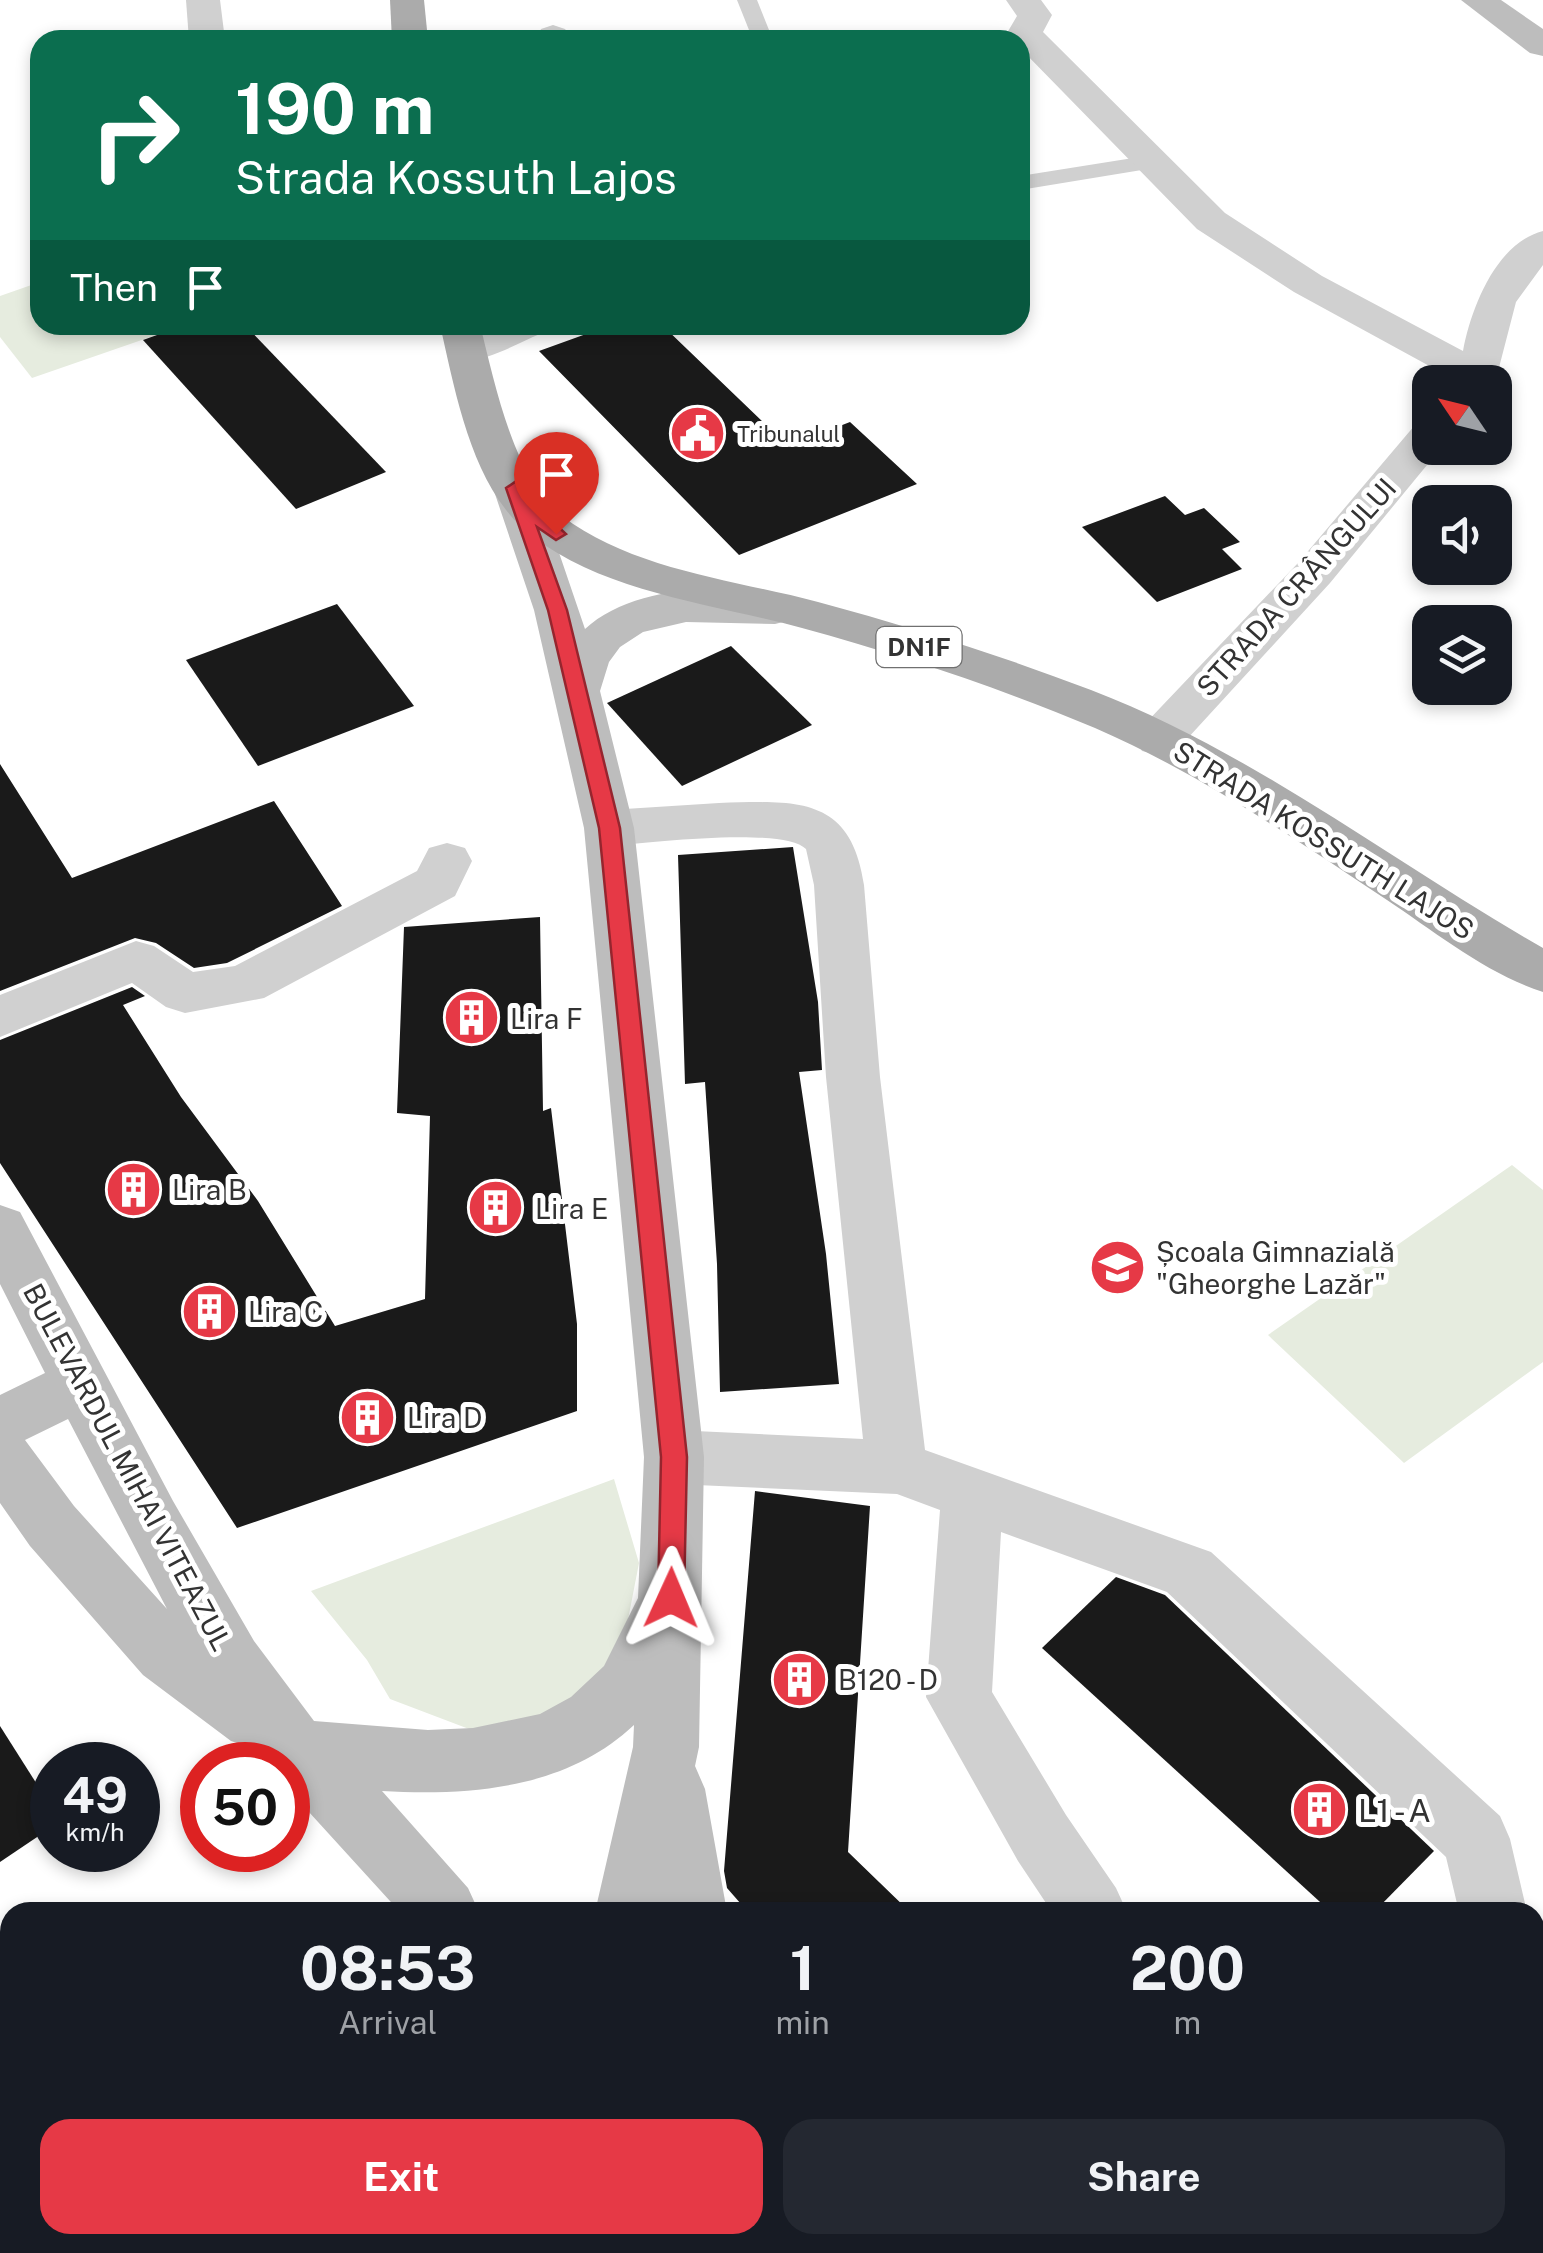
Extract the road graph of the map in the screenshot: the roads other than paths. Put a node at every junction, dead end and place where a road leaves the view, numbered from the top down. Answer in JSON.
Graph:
{"nodes":[{"id":1,"x":203,"y":0,"type":"edge"},
{"id":2,"x":407,"y":0,"type":"edge"},
{"id":3,"x":747,"y":0,"type":"edge"},
{"id":4,"x":1023,"y":0,"type":"edge"},
{"id":5,"x":1478,"y":0,"type":"edge"},
{"id":6,"x":206,"y":30,"type":"edge"},
{"id":7,"x":409,"y":30,"type":"edge"},
{"id":8,"x":758,"y":30,"type":"edge"},
{"id":9,"x":1026,"y":30,"type":"edge"},
{"id":10,"x":1030,"y":39,"type":"edge"},
{"id":11,"x":1543,"y":46,"type":"edge"},
{"id":12,"x":1152,"y":162,"type":"junction"},
{"id":13,"x":1030,"y":181,"type":"edge"},
{"id":14,"x":1543,"y":243,"type":"edge"},
{"id":15,"x":463,"y":338,"type":"edge"},
{"id":16,"x":1451,"y":365,"type":"edge"},
{"id":17,"x":1479,"y":365,"type":"edge"},
{"id":18,"x":1412,"y":456,"type":"edge"},
{"id":19,"x":515,"y":488,"type":"junction"},
{"id":20,"x":672,"y":578,"type":"junction"},
{"id":21,"x":557,"y":610,"type":"junction"},
{"id":22,"x":817,"y":617,"type":"junction"},
{"id":23,"x":578,"y":688,"type":"junction"},
{"id":24,"x":1159,"y":739,"type":"junction"},
{"id":25,"x":609,"y":828,"type":"junction"},
{"id":26,"x":447,"y":861,"type":"dead end"},
{"id":27,"x":1543,"y":972,"type":"edge"},
{"id":28,"x":0,"y":1016,"type":"edge"},
{"id":29,"x":0,"y":1228,"type":"edge"},
{"id":30,"x":79,"y":1385,"type":"junction"},
{"id":31,"x":0,"y":1424,"type":"edge"},
{"id":32,"x":0,"y":1454,"type":"edge"},
{"id":33,"x":674,"y":1457,"type":"junction"},
{"id":34,"x":897,"y":1467,"type":"junction"},
{"id":35,"x":972,"y":1492,"type":"junction"},
{"id":36,"x":671,"y":1598,"type":"junction"},
{"id":37,"x":284,"y":1742,"type":"edge"},
{"id":38,"x":289,"y":1742,"type":"edge"},
{"id":39,"x":666,"y":1746,"type":"junction"},
{"id":40,"x":310,"y":1752,"type":"edge"},
{"id":41,"x":310,"y":1766,"type":"edge"},
{"id":42,"x":435,"y":1902,"type":"edge"},
{"id":43,"x":631,"y":1902,"type":"edge"},
{"id":44,"x":691,"y":1902,"type":"edge"},
{"id":45,"x":1085,"y":1902,"type":"edge"},
{"id":46,"x":1491,"y":1902,"type":"edge"}],
"edges":[{"from":1,"to":6,"type":"street"},
{"from":2,"to":7,"type":"main road"},
{"from":3,"to":8,"type":"lane"},
{"from":4,"to":9,"type":"street"},
{"from":5,"to":11,"type":"main road"},
{"from":10,"to":12,"type":"street"},
{"from":12,"to":13,"type":"lane"},
{"from":12,"to":16,"type":"street"},
{"from":14,"to":17,"type":"street"},
{"from":15,"to":19,"type":"main road","number":"DN1F"},
{"from":18,"to":24,"type":"street","name":"STRADA CRÂNGULUI"},
{"from":19,"to":20,"type":"main road","name":"STRADA KOSSUTH LAJOS","number":"DN1F"},
{"from":19,"to":21,"type":"main road"},
{"from":20,"to":21,"type":"main road","name":"STRADA KOSSUTH LAJOS"},
{"from":20,"to":22,"type":"main road","name":"STRADA KOSSUTH LAJOS","number":"DN1F"},
{"from":21,"to":23,"type":"main road"},
{"from":22,"to":23,"type":"main road","name":"STRADA KOSSUTH LAJOS"},
{"from":22,"to":24,"type":"main road","name":"STRADA KOSSUTH LAJOS","number":"DN1F"},
{"from":23,"to":25,"type":"main road"},
{"from":24,"to":27,"type":"main road","name":"STRADA KOSSUTH LAJOS","number":"DN1F"},
{"from":25,"to":33,"type":"main road"},
{"from":25,"to":34,"type":"street"},
{"from":26,"to":28,"type":"street"},
{"from":29,"to":30,"type":"main road","name":"BULEVARDUL MIHAI VITEAZUL"},
{"from":30,"to":31,"type":"main road"},
{"from":30,"to":38,"type":"main road","name":"BULEVARDUL MIHAI VITEAZUL"},
{"from":32,"to":37,"type":"main road","name":"BULEVARDUL MIHAI VITEAZUL"},
{"from":33,"to":34,"type":"street"},
{"from":33,"to":36,"type":"main road"},
{"from":34,"to":35,"type":"street"},
{"from":35,"to":45,"type":"street"},
{"from":35,"to":46,"type":"street"},
{"from":36,"to":39,"type":"main road"},
{"from":36,"to":40,"type":"main road"},
{"from":39,"to":43,"type":"main road"},
{"from":39,"to":44,"type":"main road"},
{"from":41,"to":42,"type":"main road","name":"BULEVARDUL MIHAI VITEAZUL"}]}
